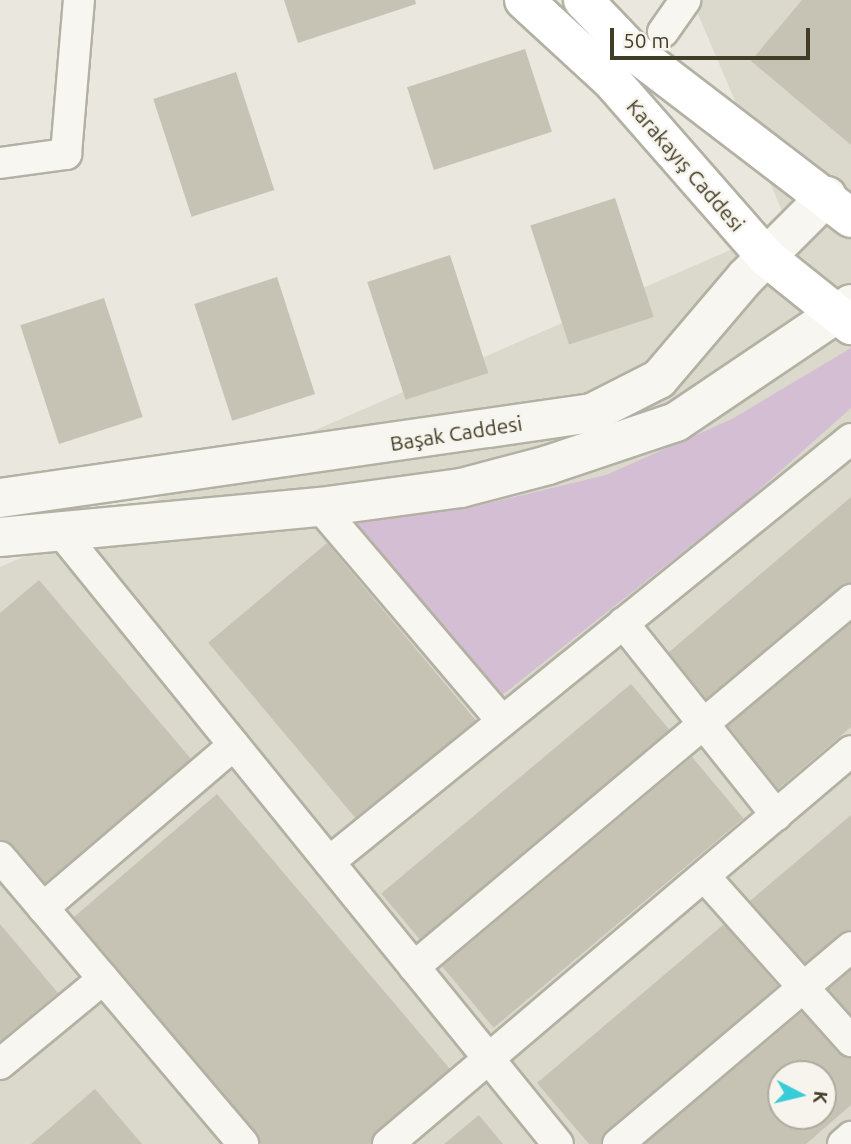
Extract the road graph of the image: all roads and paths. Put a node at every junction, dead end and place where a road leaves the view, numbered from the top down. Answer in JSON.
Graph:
{"nodes":[{"id":1,"x":79,"y":0,"type":"edge"},
{"id":2,"x":524,"y":0,"type":"edge"},
{"id":3,"x":583,"y":0,"type":"edge"},
{"id":4,"x":685,"y":0,"type":"edge"},
{"id":5,"x":663,"y":32,"type":"dead end"},
{"id":6,"x":0,"y":163,"type":"edge"},
{"id":7,"x":839,"y":207,"type":"edge"},
{"id":8,"x":765,"y":257,"type":"junction"},
{"id":9,"x":846,"y":315,"type":"edge"},
{"id":10,"x":851,"y":439,"type":"edge"},
{"id":11,"x":0,"y":499,"type":"edge"},
{"id":12,"x":320,"y":507,"type":"junction"},
{"id":13,"x":61,"y":532,"type":"junction"},
{"id":14,"x":0,"y":537,"type":"edge"},
{"id":15,"x":851,"y":600,"type":"edge"},
{"id":16,"x":623,"y":623,"type":"junction"},
{"id":17,"x":502,"y":721,"type":"junction"},
{"id":18,"x":705,"y":726,"type":"junction"},
{"id":19,"x":234,"y":745,"type":"junction"},
{"id":20,"x":848,"y":759,"type":"edge"},
{"id":21,"x":776,"y":815,"type":"junction"},
{"id":22,"x":0,"y":857,"type":"edge"},
{"id":23,"x":329,"y":862,"type":"junction"},
{"id":24,"x":705,"y":877,"type":"junction"},
{"id":25,"x":43,"y":908,"type":"junction"},
{"id":26,"x":851,"y":947,"type":"edge"},
{"id":27,"x":414,"y":967,"type":"junction"},
{"id":28,"x":103,"y":979,"type":"junction"},
{"id":29,"x":802,"y":986,"type":"junction"},
{"id":30,"x":851,"y":1041,"type":"edge"},
{"id":31,"x":489,"y":1059,"type":"junction"},
{"id":32,"x":0,"y":1064,"type":"edge"},
{"id":33,"x":851,"y":1137,"type":"edge"},
{"id":34,"x":243,"y":1144,"type":"edge"},
{"id":35,"x":388,"y":1144,"type":"edge"},
{"id":36,"x":558,"y":1144,"type":"edge"},
{"id":37,"x":618,"y":1144,"type":"edge"},
{"id":38,"x":843,"y":1144,"type":"edge"}],
"edges":[{"from":1,"to":6,"type":"street"},
{"from":2,"to":8,"type":"main road","name":"Karakayış Caddesi"},
{"from":3,"to":7,"type":"main road","name":"Karakayış Caddesi"},
{"from":4,"to":5,"type":"street"},
{"from":7,"to":8,"type":"street","name":"Başak Caddesi"},
{"from":8,"to":9,"type":"main road","name":"Karakayış Caddesi"},
{"from":8,"to":11,"type":"street","name":"Başak Caddesi"},
{"from":9,"to":12,"type":"street"},
{"from":10,"to":16,"type":"street"},
{"from":12,"to":13,"type":"street"},
{"from":12,"to":17,"type":"street"},
{"from":13,"to":14,"type":"street"},
{"from":13,"to":19,"type":"street"},
{"from":15,"to":18,"type":"street"},
{"from":16,"to":17,"type":"street"},
{"from":16,"to":18,"type":"street"},
{"from":17,"to":23,"type":"street"},
{"from":18,"to":21,"type":"street"},
{"from":18,"to":27,"type":"street"},
{"from":19,"to":23,"type":"street"},
{"from":19,"to":25,"type":"street"},
{"from":20,"to":21,"type":"street"},
{"from":21,"to":24,"type":"street"},
{"from":22,"to":25,"type":"street"},
{"from":23,"to":27,"type":"street"},
{"from":24,"to":29,"type":"street"},
{"from":24,"to":31,"type":"street"},
{"from":25,"to":28,"type":"street"},
{"from":26,"to":29,"type":"street"},
{"from":27,"to":31,"type":"street"},
{"from":28,"to":32,"type":"street"},
{"from":28,"to":34,"type":"street"},
{"from":29,"to":30,"type":"street"},
{"from":29,"to":37,"type":"street"},
{"from":31,"to":35,"type":"street"},
{"from":31,"to":36,"type":"street"},
{"from":33,"to":38,"type":"street"}]}
